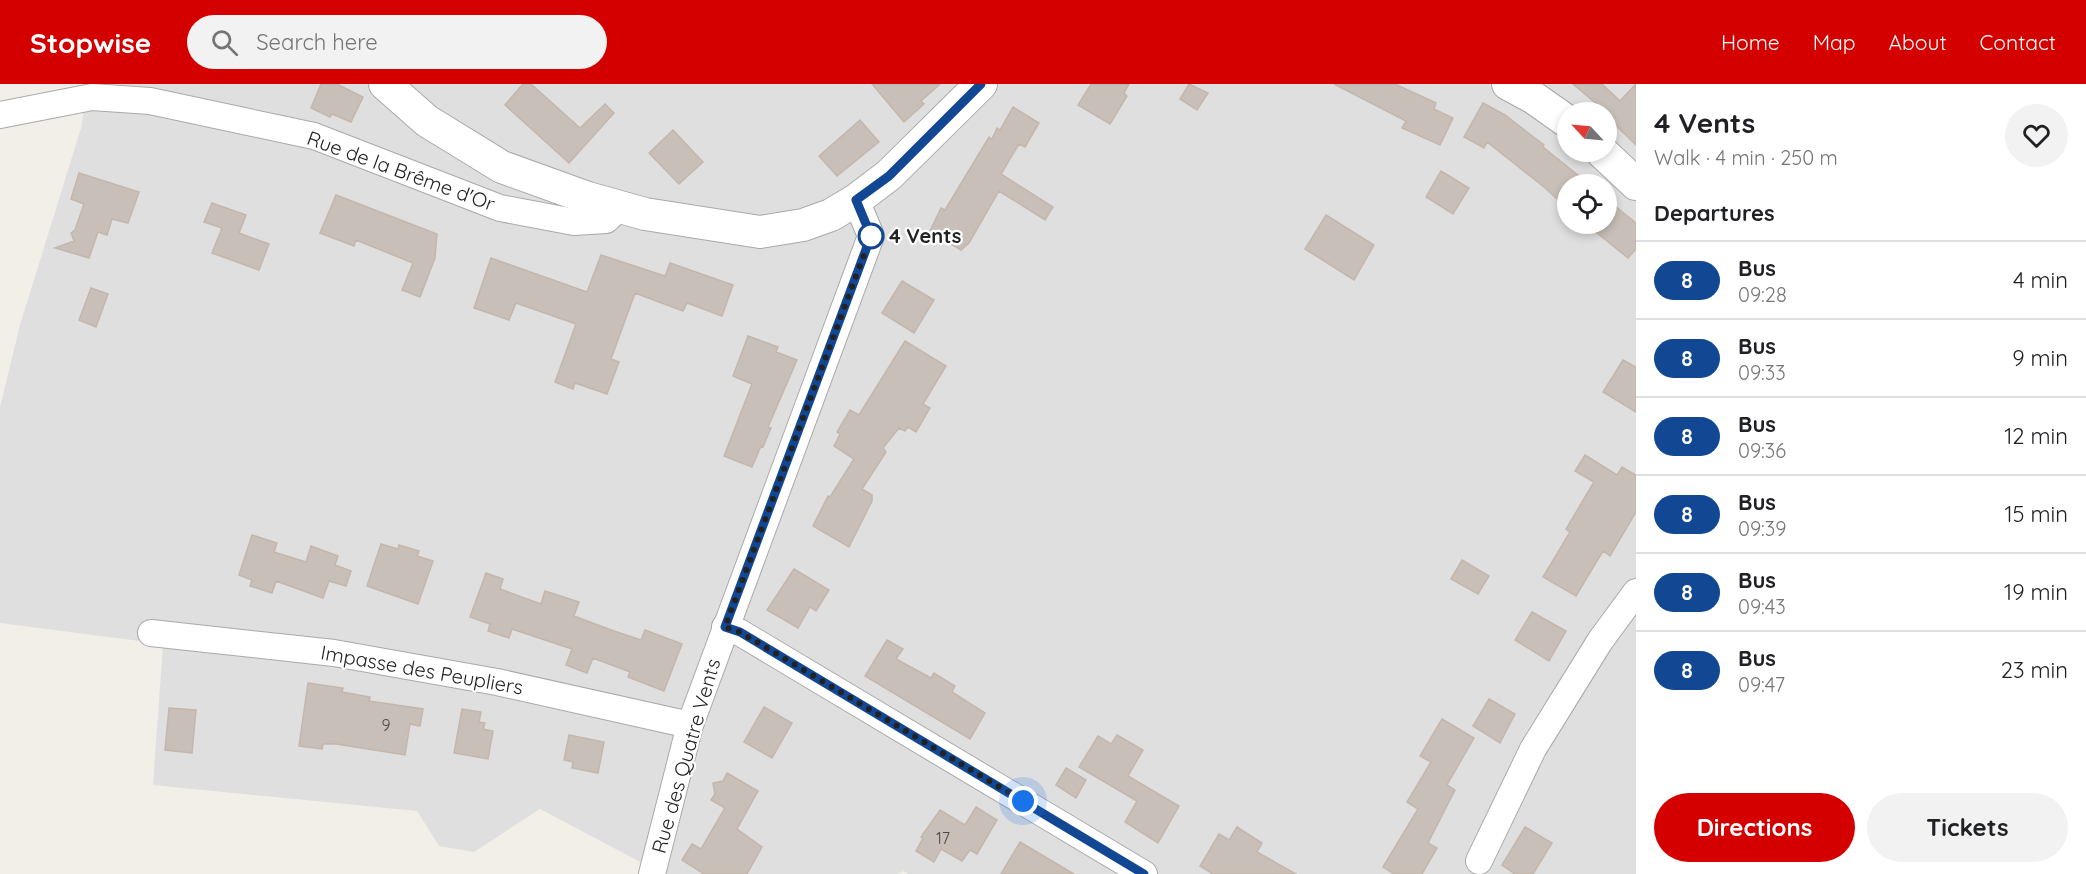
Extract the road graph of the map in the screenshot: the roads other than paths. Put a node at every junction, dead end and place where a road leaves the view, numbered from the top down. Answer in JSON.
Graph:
{"nodes":[{"id":1,"x":385,"y":84,"type":"edge"},
{"id":2,"x":981,"y":84,"type":"edge"},
{"id":3,"x":1508,"y":84,"type":"edge"},
{"id":4,"x":1557,"y":114,"type":"edge"},
{"id":5,"x":0,"y":115,"type":"edge"},
{"id":6,"x":1613,"y":162,"type":"edge"},
{"id":7,"x":1636,"y":184,"type":"edge"},
{"id":8,"x":856,"y":200,"type":"junction"},
{"id":9,"x":621,"y":206,"type":"junction"},
{"id":10,"x":1636,"y":592,"type":"edge"},
{"id":11,"x":725,"y":627,"type":"junction"},
{"id":12,"x":151,"y":633,"type":"dead end"},
{"id":13,"x":690,"y":725,"type":"junction"},
{"id":14,"x":1479,"y":861,"type":"dead end"},
{"id":15,"x":652,"y":874,"type":"edge"},
{"id":16,"x":1144,"y":874,"type":"edge"}],
"edges":[{"from":1,"to":9,"type":"street"},
{"from":2,"to":8,"type":"street"},
{"from":3,"to":4,"type":"street"},
{"from":5,"to":9,"type":"street","name":"Rue de la Brême d'Or"},
{"from":6,"to":7,"type":"street"},
{"from":8,"to":9,"type":"street"},
{"from":8,"to":11,"type":"street","name":"Rue des Quatre Vents"},
{"from":10,"to":14,"type":"street"},
{"from":11,"to":13,"type":"street","name":"Rue des Quatre Vents"},
{"from":11,"to":16,"type":"street"},
{"from":12,"to":13,"type":"street","name":"Impasse des Peupliers"},
{"from":13,"to":15,"type":"street","name":"Rue des Quatre Vents"}]}
